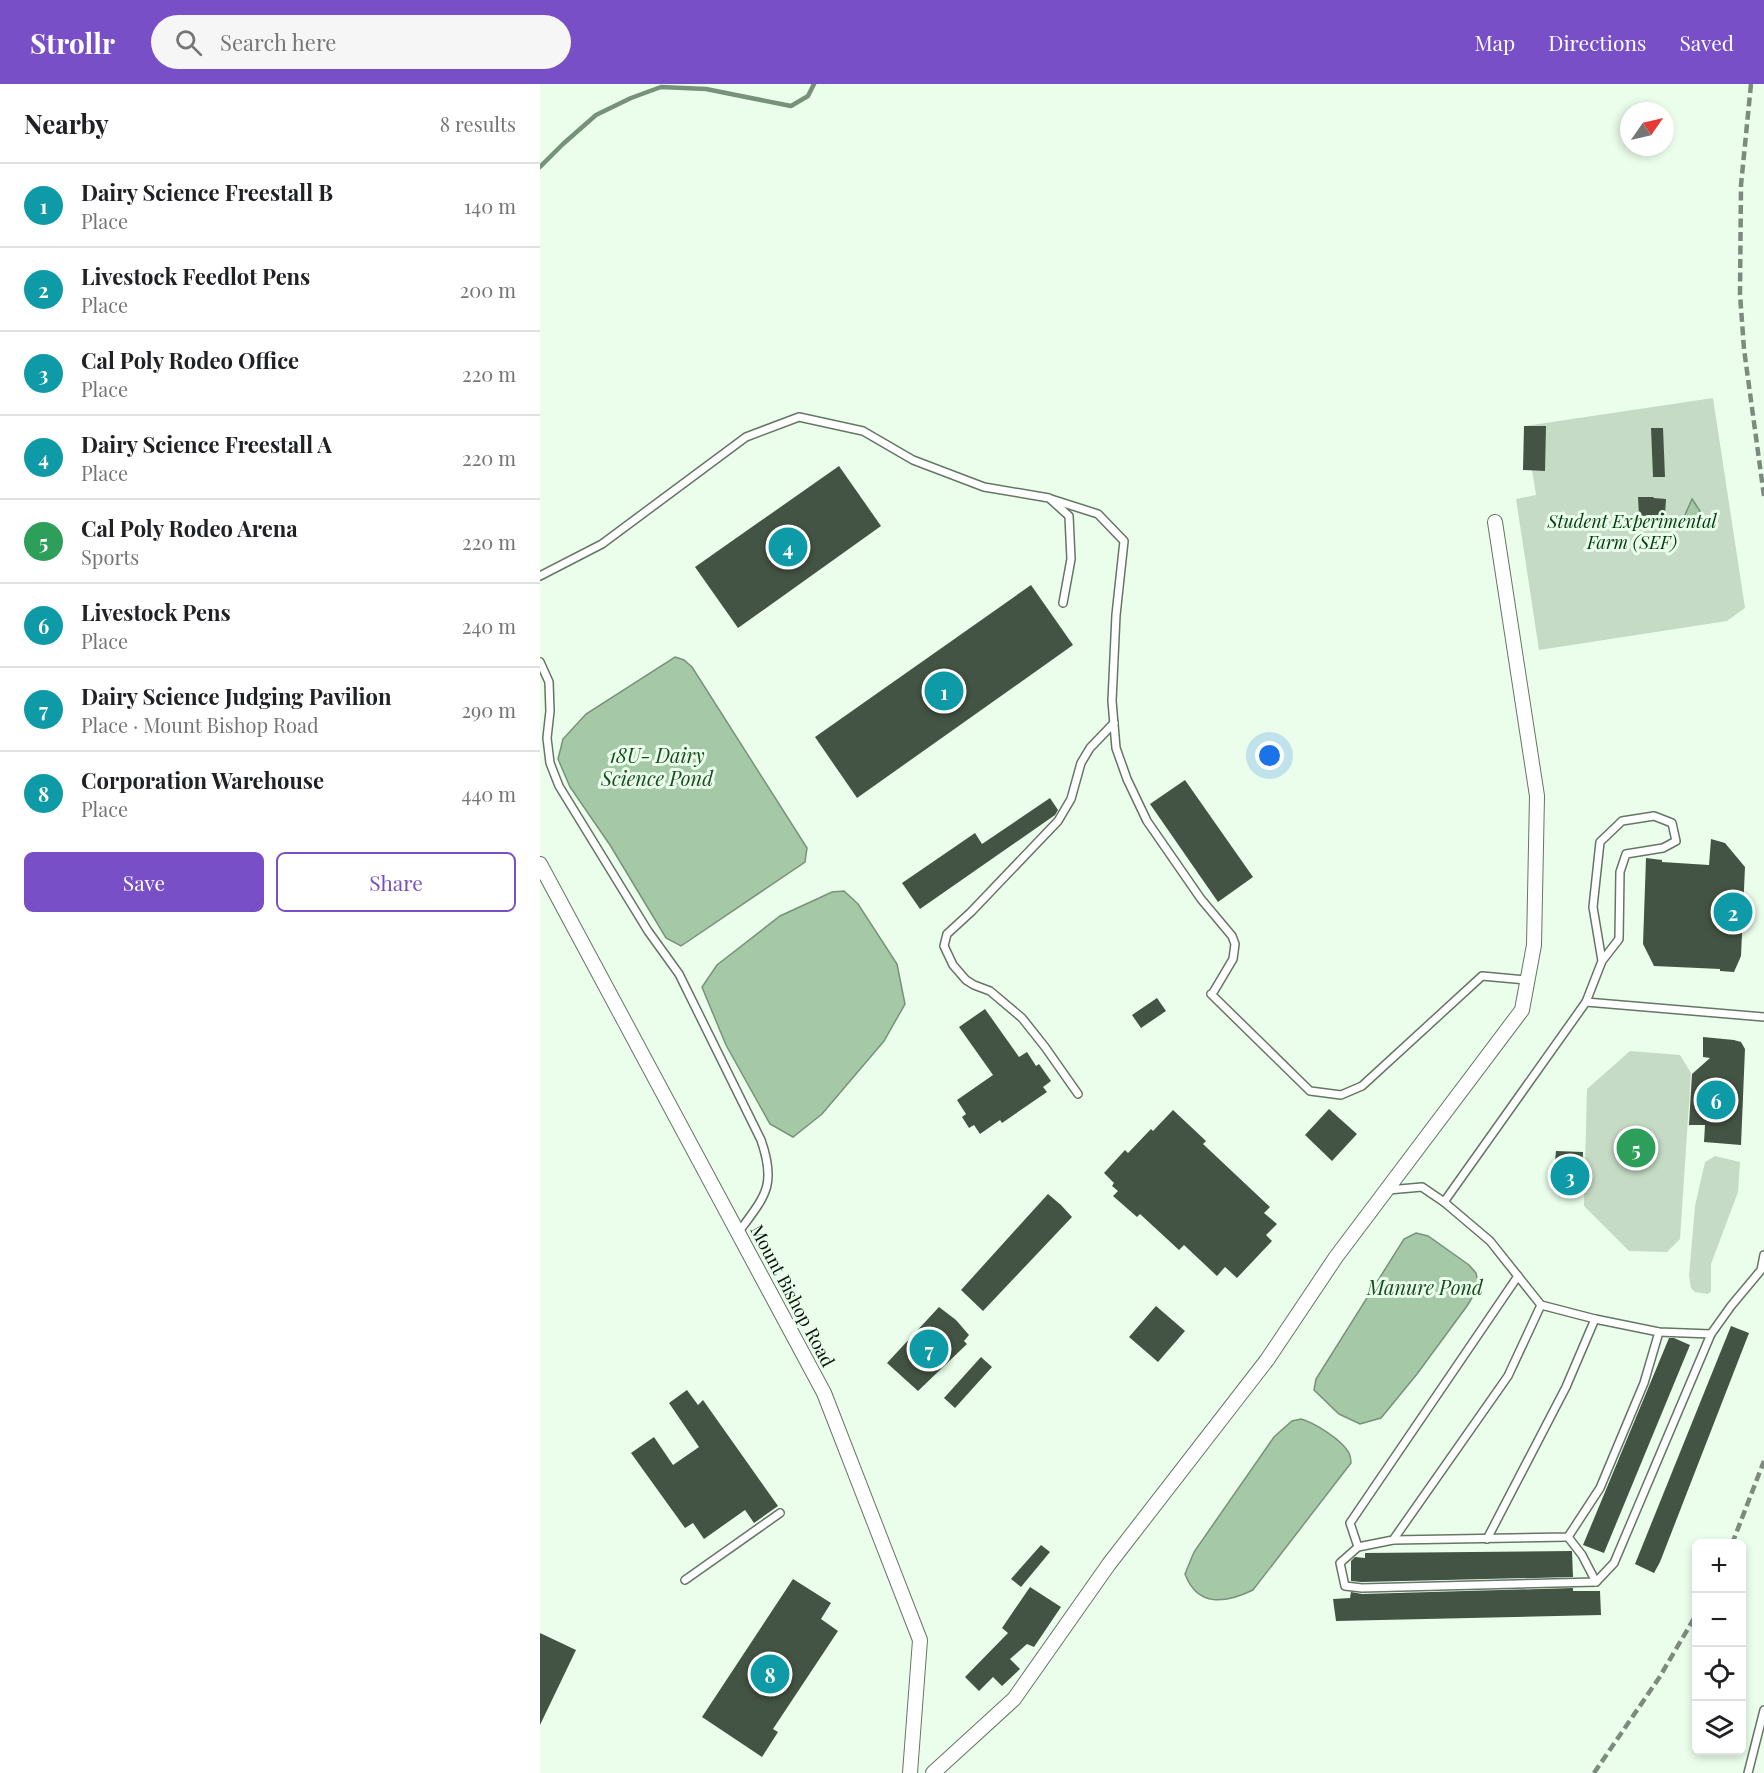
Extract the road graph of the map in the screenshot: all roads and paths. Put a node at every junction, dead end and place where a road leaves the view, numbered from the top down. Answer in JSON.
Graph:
{"nodes":[{"id":1,"x":1049,"y":498,"type":"junction"},
{"id":2,"x":1495,"y":522,"type":"dead end"},
{"id":3,"x":540,"y":576,"type":"edge"},
{"id":4,"x":1063,"y":603,"type":"dead end"},
{"id":5,"x":540,"y":662,"type":"edge"},
{"id":6,"x":1114,"y":723,"type":"junction"},
{"id":7,"x":540,"y":864,"type":"edge"},
{"id":8,"x":1602,"y":961,"type":"junction"},
{"id":9,"x":1527,"y":980,"type":"junction"},
{"id":10,"x":1586,"y":1002,"type":"junction"},
{"id":11,"x":1764,"y":1017,"type":"edge"},
{"id":12,"x":1078,"y":1094,"type":"dead end"},
{"id":13,"x":1386,"y":1191,"type":"junction"},
{"id":14,"x":1444,"y":1202,"type":"junction"},
{"id":15,"x":738,"y":1233,"type":"junction"},
{"id":16,"x":1764,"y":1255,"type":"edge"},
{"id":17,"x":1518,"y":1276,"type":"junction"},
{"id":18,"x":1541,"y":1305,"type":"junction"},
{"id":19,"x":1595,"y":1319,"type":"junction"},
{"id":20,"x":1659,"y":1332,"type":"junction"},
{"id":21,"x":1711,"y":1334,"type":"junction"},
{"id":22,"x":780,"y":1513,"type":"dead end"},
{"id":23,"x":1568,"y":1538,"type":"junction"},
{"id":24,"x":1487,"y":1539,"type":"junction"},
{"id":25,"x":1393,"y":1540,"type":"junction"},
{"id":26,"x":1358,"y":1547,"type":"junction"},
{"id":27,"x":685,"y":1580,"type":"dead end"},
{"id":28,"x":1596,"y":1582,"type":"junction"},
{"id":29,"x":1764,"y":1710,"type":"edge"},
{"id":30,"x":910,"y":1773,"type":"edge"},
{"id":31,"x":933,"y":1773,"type":"edge"},
{"id":32,"x":1748,"y":1773,"type":"edge"}],
"edges":[{"from":1,"to":3,"type":"lane"},
{"from":1,"to":4,"type":"lane"},
{"from":1,"to":6,"type":"lane"},
{"from":2,"to":9,"type":"street"},
{"from":5,"to":15,"type":"lane"},
{"from":6,"to":9,"type":"lane"},
{"from":6,"to":12,"type":"lane"},
{"from":7,"to":15,"type":"street","name":"Mount Bishop Road"},
{"from":8,"to":8,"type":"lane"},
{"from":8,"to":10,"type":"lane"},
{"from":9,"to":13,"type":"street"},
{"from":10,"to":11,"type":"lane"},
{"from":10,"to":14,"type":"lane"},
{"from":13,"to":14,"type":"lane"},
{"from":13,"to":31,"type":"street"},
{"from":14,"to":17,"type":"lane"},
{"from":15,"to":30,"type":"street","name":"Mount Bishop Road"},
{"from":16,"to":21,"type":"lane"},
{"from":17,"to":18,"type":"lane"},
{"from":17,"to":26,"type":"lane"},
{"from":18,"to":19,"type":"lane"},
{"from":18,"to":25,"type":"lane"},
{"from":19,"to":20,"type":"lane"},
{"from":19,"to":24,"type":"lane"},
{"from":20,"to":21,"type":"lane"},
{"from":20,"to":23,"type":"lane"},
{"from":21,"to":28,"type":"lane"},
{"from":22,"to":27,"type":"lane"},
{"from":23,"to":24,"type":"lane"},
{"from":23,"to":28,"type":"lane"},
{"from":24,"to":25,"type":"lane"},
{"from":25,"to":26,"type":"lane"},
{"from":26,"to":28,"type":"lane"},
{"from":29,"to":32,"type":"lane"}]}
